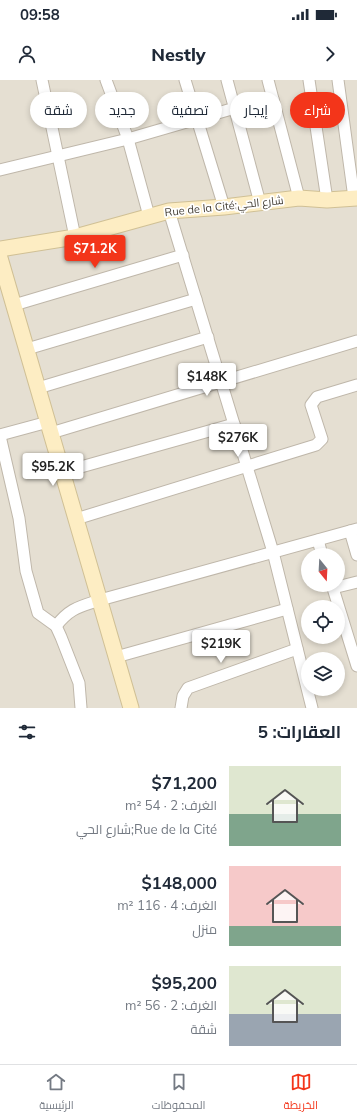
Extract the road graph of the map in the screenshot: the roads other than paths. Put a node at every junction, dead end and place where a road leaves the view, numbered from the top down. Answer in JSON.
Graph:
{"nodes":[{"id":1,"x":42,"y":80,"type":"edge"},
{"id":2,"x":106,"y":80,"type":"edge"},
{"id":3,"x":186,"y":80,"type":"edge"},
{"id":4,"x":227,"y":80,"type":"edge"},
{"id":5,"x":268,"y":80,"type":"edge"},
{"id":6,"x":309,"y":80,"type":"edge"},
{"id":7,"x":338,"y":80,"type":"edge"},
{"id":8,"x":189,"y":92,"type":"edge"},
{"id":9,"x":230,"y":92,"type":"edge"},
{"id":10,"x":271,"y":92,"type":"edge"},
{"id":11,"x":168,"y":128,"type":"edge"},
{"id":12,"x":199,"y":128,"type":"edge"},
{"id":13,"x":239,"y":128,"type":"edge"},
{"id":14,"x":280,"y":128,"type":"edge"},
{"id":15,"x":128,"y":139,"type":"junction"},
{"id":16,"x":59,"y":156,"type":"junction"},
{"id":17,"x":0,"y":170,"type":"edge"},
{"id":18,"x":299,"y":198,"type":"junction"},
{"id":19,"x":356,"y":198,"type":"edge"},
{"id":20,"x":327,"y":200,"type":"junction"},
{"id":21,"x":260,"y":203,"type":"junction"},
{"id":22,"x":224,"y":207,"type":"junction"},
{"id":23,"x":169,"y":211,"type":"junction"},
{"id":24,"x":149,"y":216,"type":"junction"},
{"id":25,"x":75,"y":237,"type":"junction"},
{"id":26,"x":0,"y":249,"type":"edge"},
{"id":27,"x":182,"y":255,"type":"junction"},
{"id":28,"x":0,"y":258,"type":"edge"},
{"id":29,"x":196,"y":299,"type":"junction"},
{"id":30,"x":14,"y":305,"type":"junction"},
{"id":31,"x":208,"y":337,"type":"junction"},
{"id":32,"x":357,"y":341,"type":"edge"},
{"id":33,"x":27,"y":349,"type":"junction"},
{"id":34,"x":221,"y":381,"type":"junction"},
{"id":35,"x":357,"y":385,"type":"edge"},
{"id":36,"x":38,"y":388,"type":"junction"},
{"id":37,"x":234,"y":424,"type":"junction"},
{"id":38,"x":49,"y":427,"type":"junction"},
{"id":39,"x":0,"y":436,"type":"edge"},
{"id":40,"x":247,"y":467,"type":"junction"},
{"id":41,"x":62,"y":472,"type":"junction"},
{"id":42,"x":6,"y":482,"type":"edge"},
{"id":43,"x":76,"y":519,"type":"junction"},
{"id":44,"x":354,"y":530,"type":"edge"},
{"id":45,"x":318,"y":540,"type":"junction"},
{"id":46,"x":320,"y":548,"type":"edge"},
{"id":47,"x":273,"y":552,"type":"junction"},
{"id":48,"x":357,"y":555,"type":"edge"},
{"id":49,"x":357,"y":582,"type":"edge"},
{"id":50,"x":345,"y":584,"type":"edge"},
{"id":51,"x":334,"y":592,"type":"edge"},
{"id":52,"x":100,"y":600,"type":"junction"},
{"id":53,"x":287,"y":609,"type":"junction"},
{"id":54,"x":56,"y":626,"type":"junction"},
{"id":55,"x":297,"y":650,"type":"junction"},
{"id":56,"x":116,"y":657,"type":"junction"},
{"id":57,"x":357,"y":666,"type":"edge"},
{"id":58,"x":81,"y":708,"type":"edge"},
{"id":59,"x":130,"y":708,"type":"edge"},
{"id":60,"x":181,"y":708,"type":"edge"},
{"id":61,"x":312,"y":708,"type":"edge"}],
"edges":[{"from":1,"to":16,"type":"street"},
{"from":2,"to":15,"type":"street"},
{"from":3,"to":8,"type":"street"},
{"from":4,"to":9,"type":"street"},
{"from":5,"to":10,"type":"street"},
{"from":6,"to":20,"type":"street"},
{"from":7,"to":19,"type":"street"},
{"from":11,"to":15,"type":"street"},
{"from":12,"to":22,"type":"street"},
{"from":13,"to":21,"type":"street"},
{"from":14,"to":18,"type":"street"},
{"from":15,"to":16,"type":"street"},
{"from":15,"to":24,"type":"street"},
{"from":16,"to":17,"type":"street"},
{"from":16,"to":25,"type":"street"},
{"from":18,"to":20,"type":"street","name":"Rue de la Cité;شارع الحي"},
{"from":18,"to":21,"type":"street","name":"Rue de la Cité;شارع الحي"},
{"from":19,"to":20,"type":"street","name":"Rue de la Cité;شارع الحي"},
{"from":21,"to":22,"type":"street","name":"Rue de la Cité;شارع الحي"},
{"from":22,"to":23,"type":"street","name":"Rue de la Cité;شارع الحي"},
{"from":23,"to":24,"type":"street","name":"Rue de la Cité;شارع الحي"},
{"from":23,"to":27,"type":"street"},
{"from":24,"to":25,"type":"street","name":"Rue de la Cité;شارع الحي"},
{"from":25,"to":26,"type":"street","name":"Rue de la Cité;شارع الحي"},
{"from":27,"to":29,"type":"street"},
{"from":27,"to":30,"type":"street"},
{"from":28,"to":30,"type":"street"},
{"from":29,"to":31,"type":"street"},
{"from":29,"to":33,"type":"street"},
{"from":30,"to":33,"type":"street"},
{"from":31,"to":34,"type":"street"},
{"from":31,"to":36,"type":"street"},
{"from":32,"to":34,"type":"street"},
{"from":33,"to":36,"type":"street"},
{"from":34,"to":37,"type":"street"},
{"from":34,"to":38,"type":"street"},
{"from":35,"to":40,"type":"street"},
{"from":36,"to":38,"type":"street"},
{"from":37,"to":40,"type":"street"},
{"from":37,"to":41,"type":"street"},
{"from":38,"to":39,"type":"street"},
{"from":38,"to":41,"type":"street"},
{"from":39,"to":42,"type":"street"},
{"from":40,"to":43,"type":"street"},
{"from":40,"to":47,"type":"street"},
{"from":41,"to":43,"type":"street"},
{"from":42,"to":54,"type":"street"},
{"from":43,"to":52,"type":"street"},
{"from":44,"to":45,"type":"street"},
{"from":44,"to":48,"type":"street"},
{"from":45,"to":46,"type":"street"},
{"from":45,"to":47,"type":"street"},
{"from":47,"to":52,"type":"street"},
{"from":47,"to":53,"type":"street"},
{"from":49,"to":50,"type":"street"},
{"from":51,"to":57,"type":"street"},
{"from":52,"to":54,"type":"street"},
{"from":52,"to":56,"type":"street"},
{"from":53,"to":55,"type":"street"},
{"from":53,"to":56,"type":"street"},
{"from":54,"to":58,"type":"street"},
{"from":55,"to":60,"type":"street"},
{"from":55,"to":61,"type":"street"},
{"from":56,"to":59,"type":"street"}]}
